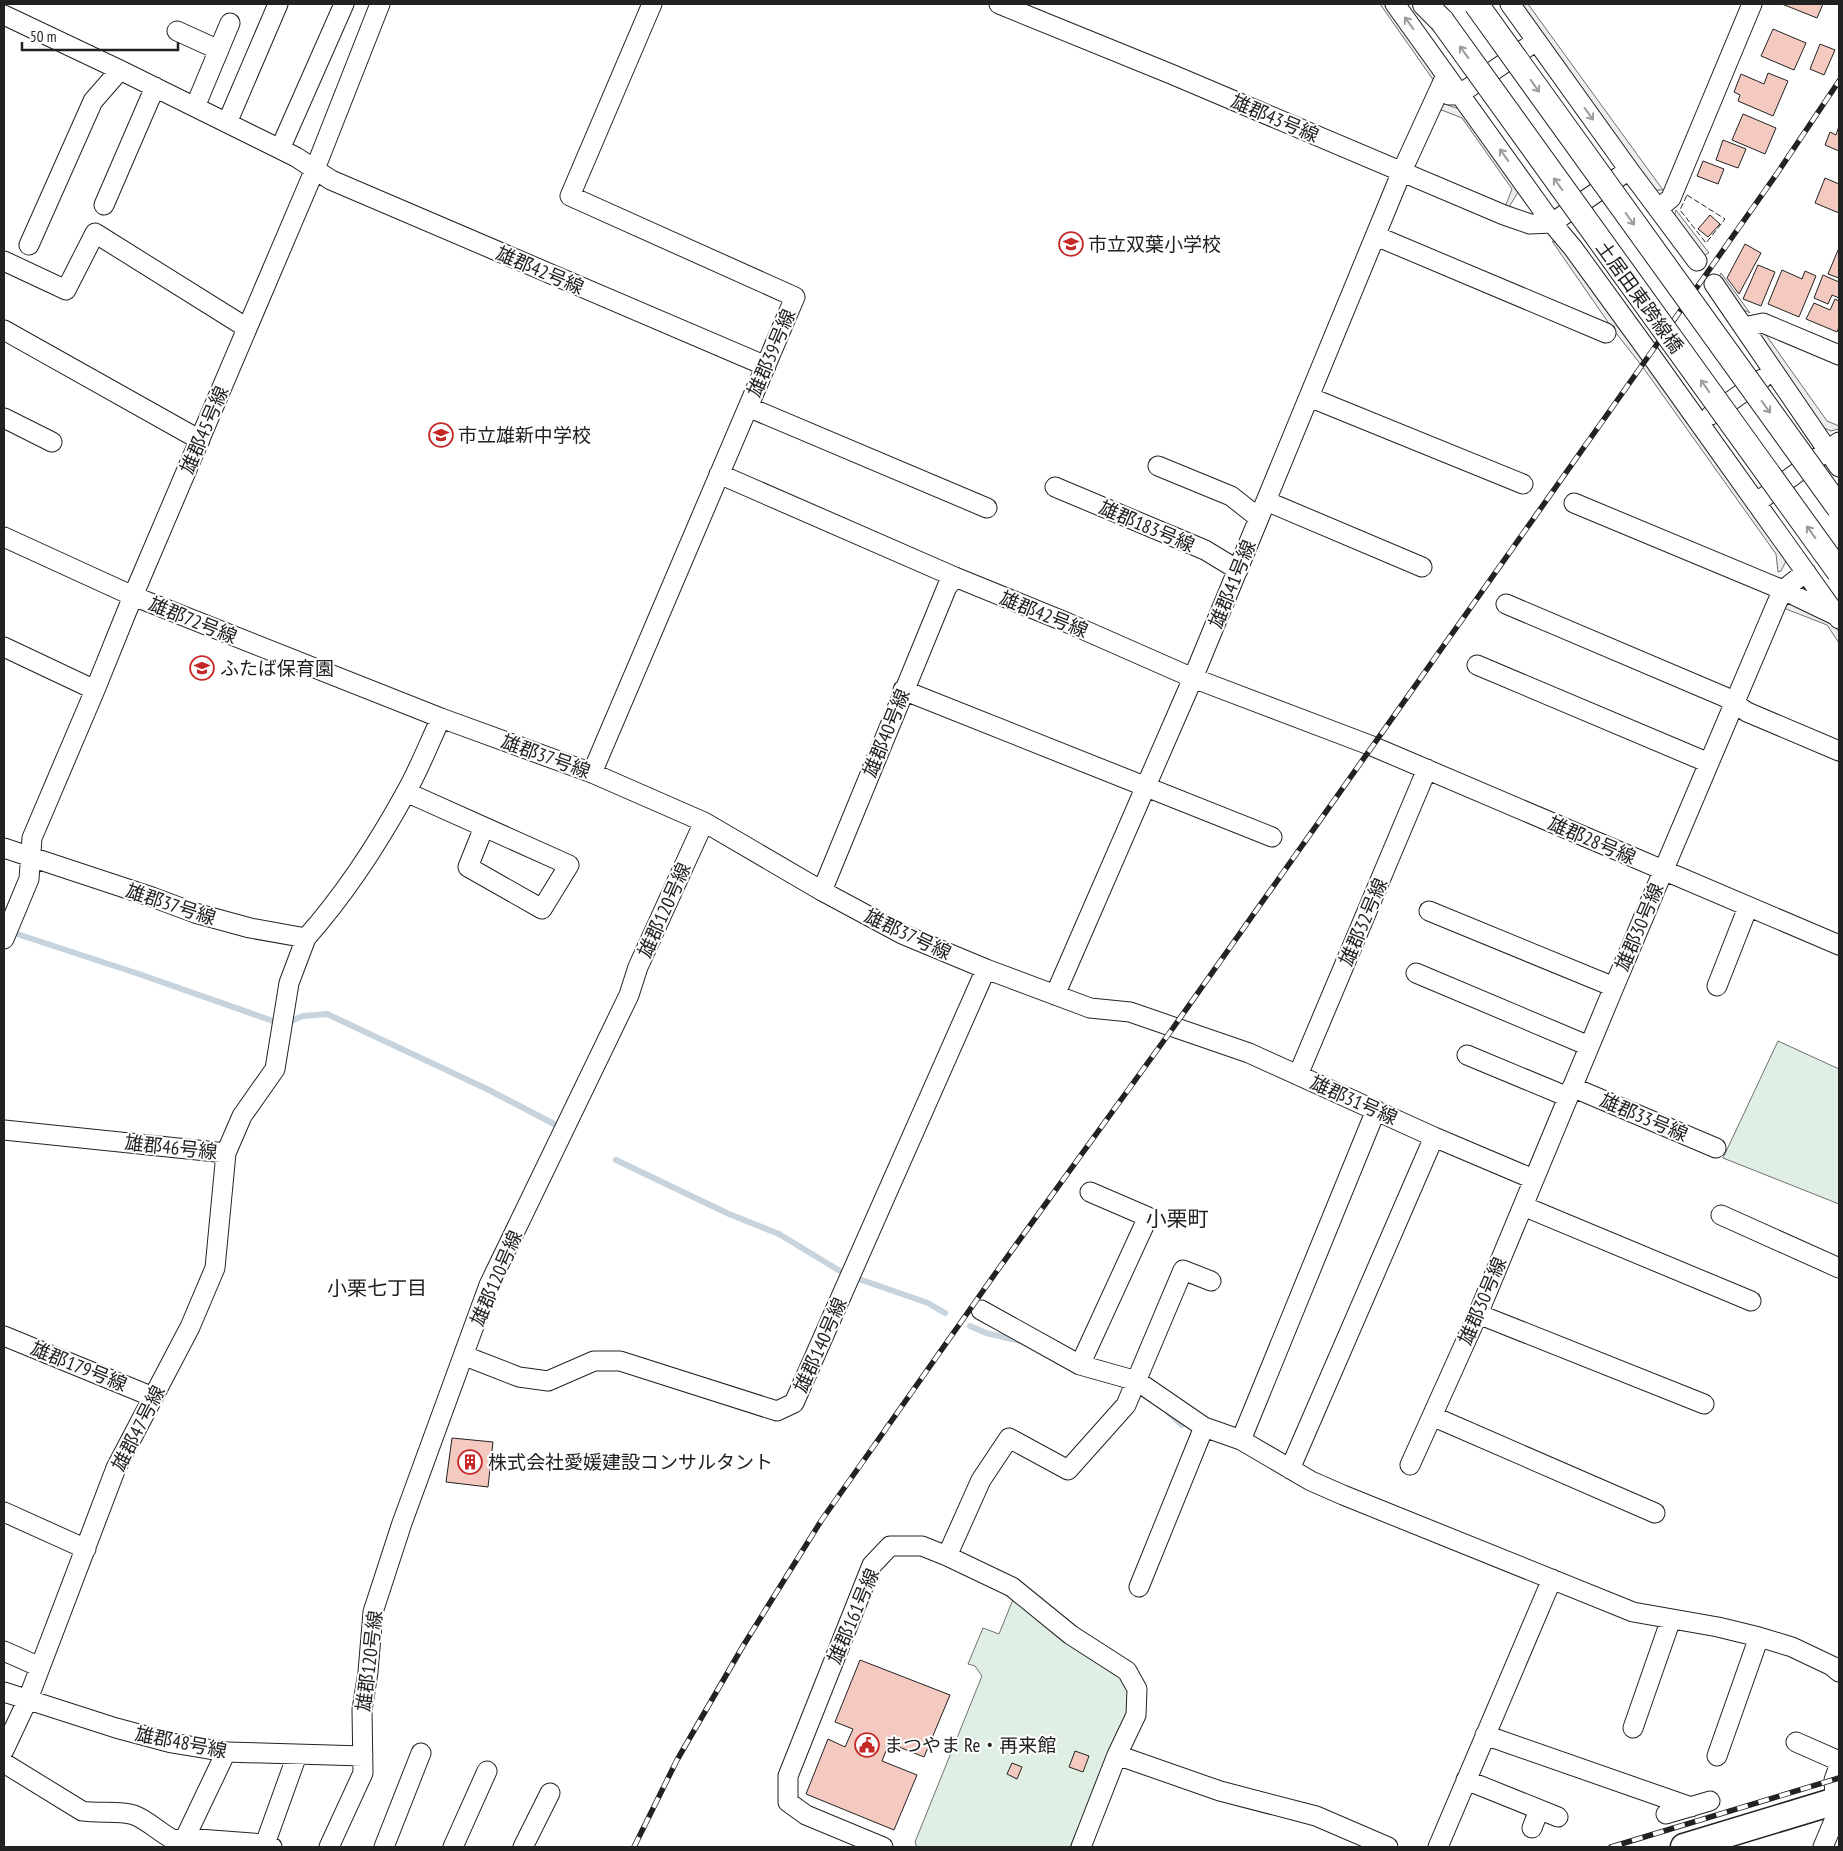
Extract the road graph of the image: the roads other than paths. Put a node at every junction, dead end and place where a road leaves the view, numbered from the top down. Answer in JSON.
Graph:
{"nodes":[{"id":1,"x":278,"y":4,"type":"edge"},
{"id":2,"x":344,"y":4,"type":"edge"},
{"id":3,"x":380,"y":4,"type":"edge"},
{"id":4,"x":652,"y":4,"type":"edge"},
{"id":5,"x":999,"y":4,"type":"edge"},
{"id":6,"x":1395,"y":4,"type":"edge"},
{"id":7,"x":1425,"y":4,"type":"edge"},
{"id":8,"x":1476,"y":4,"type":"edge"},
{"id":9,"x":1510,"y":4,"type":"edge"},
{"id":10,"x":1752,"y":4,"type":"edge"},
{"id":11,"x":1437,"y":12,"type":"edge"},
{"id":12,"x":4,"y":16,"type":"edge"},
{"id":13,"x":230,"y":23,"type":"dead end"},
{"id":14,"x":177,"y":31,"type":"dead end"},
{"id":15,"x":1536,"y":41,"type":"junction"},
{"id":16,"x":219,"y":50,"type":"junction"},
{"id":17,"x":120,"y":70,"type":"junction"},
{"id":18,"x":1446,"y":75,"type":"junction"},
{"id":19,"x":155,"y":87,"type":"junction"},
{"id":20,"x":1460,"y":94,"type":"junction"},
{"id":21,"x":1436,"y":96,"type":"junction"},
{"id":22,"x":195,"y":107,"type":"junction"},
{"id":23,"x":227,"y":123,"type":"junction"},
{"id":24,"x":280,"y":149,"type":"junction"},
{"id":25,"x":315,"y":169,"type":"junction"},
{"id":26,"x":1629,"y":170,"type":"junction"},
{"id":27,"x":1402,"y":171,"type":"junction"},
{"id":28,"x":104,"y":206,"type":"dead end"},
{"id":29,"x":1658,"y":209,"type":"junction"},
{"id":30,"x":1552,"y":224,"type":"junction"},
{"id":31,"x":1376,"y":236,"type":"junction"},
{"id":32,"x":30,"y":245,"type":"dead end"},
{"id":33,"x":4,"y":261,"type":"edge"},
{"id":34,"x":1697,"y":261,"type":"dead end"},
{"id":35,"x":1714,"y":284,"type":"dead end"},
{"id":36,"x":1744,"y":327,"type":"junction"},
{"id":37,"x":247,"y":328,"type":"junction"},
{"id":38,"x":4,"y":330,"type":"edge"},
{"id":39,"x":1606,"y":333,"type":"dead end"},
{"id":40,"x":1839,"y":356,"type":"edge"},
{"id":41,"x":766,"y":366,"type":"junction"},
{"id":42,"x":1773,"y":371,"type":"junction"},
{"id":43,"x":1309,"y":397,"type":"junction"},
{"id":44,"x":748,"y":407,"type":"junction"},
{"id":45,"x":4,"y":418,"type":"edge"},
{"id":46,"x":1699,"y":423,"type":"junction"},
{"id":47,"x":200,"y":440,"type":"junction"},
{"id":48,"x":52,"y":442,"type":"dead end"},
{"id":49,"x":1833,"y":446,"type":"edge"},
{"id":50,"x":1158,"y":466,"type":"dead end"},
{"id":51,"x":1839,"y":467,"type":"edge"},
{"id":52,"x":719,"y":474,"type":"junction"},
{"id":53,"x":1523,"y":484,"type":"dead end"},
{"id":54,"x":1055,"y":488,"type":"dead end"},
{"id":55,"x":1574,"y":503,"type":"dead end"},
{"id":56,"x":1756,"y":503,"type":"junction"},
{"id":57,"x":987,"y":508,"type":"dead end"},
{"id":58,"x":1839,"y":508,"type":"edge"},
{"id":59,"x":1263,"y":509,"type":"junction"},
{"id":60,"x":4,"y":537,"type":"edge"},
{"id":61,"x":1422,"y":567,"type":"dead end"},
{"id":62,"x":1238,"y":570,"type":"junction"},
{"id":63,"x":1806,"y":572,"type":"junction"},
{"id":64,"x":1839,"y":572,"type":"edge"},
{"id":65,"x":955,"y":578,"type":"junction"},
{"id":66,"x":1783,"y":590,"type":"junction"},
{"id":67,"x":133,"y":596,"type":"junction"},
{"id":68,"x":1506,"y":604,"type":"dead end"},
{"id":69,"x":1838,"y":617,"type":"edge"},
{"id":70,"x":4,"y":647,"type":"edge"},
{"id":71,"x":1477,"y":665,"type":"dead end"},
{"id":72,"x":1194,"y":678,"type":"junction"},
{"id":73,"x":96,"y":690,"type":"junction"},
{"id":74,"x":903,"y":690,"type":"junction"},
{"id":75,"x":1735,"y":703,"type":"junction"},
{"id":76,"x":441,"y":718,"type":"junction"},
{"id":77,"x":1372,"y":746,"type":"joint"},
{"id":78,"x":1839,"y":751,"type":"edge"},
{"id":79,"x":1709,"y":762,"type":"junction"},
{"id":80,"x":1427,"y":770,"type":"junction"},
{"id":81,"x":592,"y":773,"type":"junction"},
{"id":82,"x":1145,"y":788,"type":"junction"},
{"id":83,"x":406,"y":792,"type":"junction"},
{"id":84,"x":704,"y":822,"type":"junction"},
{"id":85,"x":484,"y":827,"type":"junction"},
{"id":86,"x":1272,"y":837,"type":"dead end"},
{"id":87,"x":4,"y":848,"type":"edge"},
{"id":88,"x":31,"y":857,"type":"junction"},
{"id":89,"x":1664,"y":871,"type":"junction"},
{"id":90,"x":822,"y":891,"type":"junction"},
{"id":91,"x":1748,"y":906,"type":"junction"},
{"id":92,"x":1429,"y":911,"type":"dead end"},
{"id":93,"x":306,"y":938,"type":"junction"},
{"id":94,"x":4,"y":939,"type":"edge"},
{"id":95,"x":1839,"y":945,"type":"edge"},
{"id":96,"x":986,"y":969,"type":"junction"},
{"id":97,"x":1416,"y":973,"type":"dead end"},
{"id":98,"x":1717,"y":986,"type":"dead end"},
{"id":99,"x":1614,"y":987,"type":"junction"},
{"id":100,"x":1055,"y":995,"type":"junction"},
{"id":101,"x":1173,"y":1028,"type":"joint"},
{"id":102,"x":1589,"y":1046,"type":"junction"},
{"id":103,"x":1467,"y":1055,"type":"dead end"},
{"id":104,"x":1298,"y":1075,"type":"junction"},
{"id":105,"x":1570,"y":1092,"type":"junction"},
{"id":106,"x":1376,"y":1110,"type":"junction"},
{"id":107,"x":4,"y":1130,"type":"edge"},
{"id":108,"x":1434,"y":1137,"type":"junction"},
{"id":109,"x":1716,"y":1148,"type":"dead end"},
{"id":110,"x":226,"y":1153,"type":"junction"},
{"id":111,"x":1534,"y":1179,"type":"junction"},
{"id":112,"x":1090,"y":1192,"type":"dead end"},
{"id":113,"x":1522,"y":1206,"type":"junction"},
{"id":114,"x":1721,"y":1215,"type":"dead end"},
{"id":115,"x":1839,"y":1268,"type":"edge"},
{"id":116,"x":1211,"y":1281,"type":"dead end"},
{"id":117,"x":1751,"y":1301,"type":"dead end"},
{"id":118,"x":981,"y":1310,"type":"dead end"},
{"id":119,"x":1478,"y":1314,"type":"junction"},
{"id":120,"x":4,"y":1336,"type":"edge"},
{"id":121,"x":464,"y":1356,"type":"junction"},
{"id":122,"x":1080,"y":1365,"type":"junction"},
{"id":123,"x":1137,"y":1381,"type":"junction"},
{"id":124,"x":153,"y":1397,"type":"junction"},
{"id":125,"x":1704,"y":1404,"type":"dead end"},
{"id":126,"x":1432,"y":1416,"type":"junction"},
{"id":127,"x":1204,"y":1427,"type":"junction"},
{"id":128,"x":1240,"y":1440,"type":"junction"},
{"id":129,"x":1410,"y":1465,"type":"dead end"},
{"id":130,"x":1290,"y":1469,"type":"junction"},
{"id":131,"x":4,"y":1512,"type":"edge"},
{"id":132,"x":1655,"y":1513,"type":"dead end"},
{"id":133,"x":86,"y":1548,"type":"junction"},
{"id":134,"x":947,"y":1556,"type":"junction"},
{"id":135,"x":1552,"y":1579,"type":"junction"},
{"id":136,"x":1139,"y":1587,"type":"dead end"},
{"id":137,"x":1671,"y":1618,"type":"junction"},
{"id":138,"x":1759,"y":1637,"type":"junction"},
{"id":139,"x":4,"y":1651,"type":"edge"},
{"id":140,"x":40,"y":1667,"type":"junction"},
{"id":141,"x":1839,"y":1672,"type":"edge"},
{"id":142,"x":4,"y":1692,"type":"edge"},
{"id":143,"x":28,"y":1699,"type":"junction"},
{"id":144,"x":1633,"y":1728,"type":"dead end"},
{"id":145,"x":1485,"y":1735,"type":"junction"},
{"id":146,"x":1796,"y":1742,"type":"dead end"},
{"id":147,"x":4,"y":1750,"type":"edge"},
{"id":148,"x":226,"y":1752,"type":"junction"},
{"id":149,"x":421,"y":1753,"type":"dead end"},
{"id":150,"x":296,"y":1755,"type":"junction"},
{"id":151,"x":1117,"y":1755,"type":"junction"},
{"id":152,"x":363,"y":1756,"type":"junction"},
{"id":153,"x":1717,"y":1756,"type":"dead end"},
{"id":154,"x":1839,"y":1761,"type":"edge"},
{"id":155,"x":4,"y":1763,"type":"edge"},
{"id":156,"x":1839,"y":1766,"type":"edge"},
{"id":157,"x":486,"y":1771,"type":"dead end"},
{"id":158,"x":1466,"y":1780,"type":"junction"},
{"id":159,"x":550,"y":1793,"type":"dead end"},
{"id":160,"x":1710,"y":1801,"type":"dead end"},
{"id":161,"x":1837,"y":1801,"type":"edge"},
{"id":162,"x":1691,"y":1807,"type":"junction"},
{"id":163,"x":1539,"y":1810,"type":"junction"},
{"id":164,"x":1666,"y":1814,"type":"dead end"},
{"id":165,"x":1558,"y":1817,"type":"dead end"},
{"id":166,"x":1532,"y":1828,"type":"dead end"},
{"id":167,"x":184,"y":1838,"type":"junction"},
{"id":168,"x":268,"y":1846,"type":"edge"},
{"id":169,"x":329,"y":1847,"type":"edge"},
{"id":170,"x":384,"y":1847,"type":"edge"},
{"id":171,"x":454,"y":1847,"type":"edge"},
{"id":172,"x":523,"y":1847,"type":"edge"},
{"id":173,"x":883,"y":1847,"type":"edge"},
{"id":174,"x":1081,"y":1847,"type":"edge"},
{"id":175,"x":1388,"y":1847,"type":"edge"},
{"id":176,"x":1438,"y":1847,"type":"edge"},
{"id":177,"x":1684,"y":1847,"type":"edge"},
{"id":178,"x":1823,"y":1847,"type":"edge"}],
"edges":[{"from":1,"to":23,"type":"street"},
{"from":2,"to":24,"type":"street"},
{"from":3,"to":25,"type":"street","name":"雄郡45号線"},
{"from":4,"to":41,"type":"street","name":"雄郡39号線"},
{"from":5,"to":27,"type":"street","name":"雄郡43号線"},
{"from":18,"to":6,"type":"street","one_way":true},
{"from":7,"to":11,"type":"street","name":"土居田東跨線橋"},
{"from":8,"to":58,"type":"street","name":"土居田東跨線橋","one_way":true,"bridge":true},
{"from":9,"to":15,"type":"street"},
{"from":10,"to":29,"type":"street"},
{"from":64,"to":11,"type":"street","name":"土居田東跨線橋","one_way":true,"bridge":true},
{"from":12,"to":17,"type":"street","name":"雄郡42号線"},
{"from":13,"to":16,"type":"street"},
{"from":14,"to":16,"type":"street"},
{"from":15,"to":20,"type":"street"},
{"from":15,"to":26,"type":"street","one_way":true},
{"from":16,"to":22,"type":"street"},
{"from":17,"to":19,"type":"street","name":"雄郡42号線"},
{"from":17,"to":32,"type":"street"},
{"from":18,"to":20,"type":"street"},
{"from":18,"to":21,"type":"street","name":"雄郡41号線"},
{"from":19,"to":22,"type":"street","name":"雄郡42号線"},
{"from":19,"to":28,"type":"street"},
{"from":20,"to":21,"type":"street"},
{"from":30,"to":20,"type":"street","one_way":true},
{"from":21,"to":27,"type":"street","name":"雄郡41号線"},
{"from":22,"to":23,"type":"street","name":"雄郡42号線"},
{"from":23,"to":24,"type":"street","name":"雄郡42号線"},
{"from":24,"to":25,"type":"street","name":"雄郡42号線"},
{"from":25,"to":37,"type":"street","name":"雄郡45号線"},
{"from":25,"to":41,"type":"street","name":"雄郡42号線"},
{"from":26,"to":29,"type":"street"},
{"from":26,"to":30,"type":"street"},
{"from":27,"to":30,"type":"street","name":"雄郡43号線"},
{"from":27,"to":31,"type":"street","name":"雄郡41号線"},
{"from":29,"to":34,"type":"street"},
{"from":30,"to":46,"type":"street"},
{"from":31,"to":39,"type":"street"},
{"from":31,"to":43,"type":"street","name":"雄郡41号線"},
{"from":33,"to":37,"type":"street"},
{"from":35,"to":36,"type":"street"},
{"from":36,"to":40,"type":"street"},
{"from":36,"to":42,"type":"street"},
{"from":37,"to":47,"type":"street","name":"雄郡45号線"},
{"from":38,"to":47,"type":"street"},
{"from":41,"to":44,"type":"street","name":"雄郡39号線"},
{"from":42,"to":46,"type":"street"},
{"from":42,"to":49,"type":"street"},
{"from":43,"to":53,"type":"street"},
{"from":43,"to":59,"type":"street","name":"雄郡41号線"},
{"from":44,"to":52,"type":"street","name":"雄郡39号線"},
{"from":44,"to":57,"type":"street"},
{"from":45,"to":48,"type":"street"},
{"from":46,"to":56,"type":"street"},
{"from":47,"to":67,"type":"street","name":"雄郡45号線"},
{"from":49,"to":51,"type":"street"},
{"from":49,"to":56,"type":"street"},
{"from":50,"to":59,"type":"street"},
{"from":52,"to":65,"type":"street","name":"雄郡42号線"},
{"from":52,"to":81,"type":"street","name":"雄郡39号線"},
{"from":54,"to":62,"type":"street","name":"雄郡183号線"},
{"from":55,"to":66,"type":"street"},
{"from":56,"to":63,"type":"street"},
{"from":59,"to":61,"type":"street"},
{"from":59,"to":62,"type":"street","name":"雄郡41号線"},
{"from":60,"to":67,"type":"street","name":"雄郡72号線"},
{"from":62,"to":72,"type":"street","name":"雄郡41号線"},
{"from":63,"to":66,"type":"street","name":"雄郡30号線"},
{"from":63,"to":69,"type":"street"},
{"from":65,"to":72,"type":"street","name":"雄郡42号線"},
{"from":65,"to":74,"type":"street","name":"雄郡40号線"},
{"from":66,"to":69,"type":"street"},
{"from":66,"to":75,"type":"street","name":"雄郡30号線"},
{"from":67,"to":73,"type":"street","name":"雄郡45号線"},
{"from":67,"to":76,"type":"street","name":"雄郡72号線"},
{"from":68,"to":75,"type":"street"},
{"from":70,"to":73,"type":"street"},
{"from":71,"to":79,"type":"street"},
{"from":72,"to":77,"type":"street","name":"雄郡42号線"},
{"from":72,"to":82,"type":"street","name":"雄郡41号線"},
{"from":73,"to":88,"type":"street","name":"雄郡45号線"},
{"from":74,"to":82,"type":"street"},
{"from":74,"to":90,"type":"street","name":"雄郡40号線"},
{"from":75,"to":78,"type":"street"},
{"from":75,"to":79,"type":"street","name":"雄郡30号線"},
{"from":76,"to":81,"type":"street","name":"雄郡37号線"},
{"from":76,"to":83,"type":"street"},
{"from":77,"to":80,"type":"street","name":"雄郡28号線"},
{"from":79,"to":89,"type":"street","name":"雄郡30号線"},
{"from":80,"to":89,"type":"street","name":"雄郡28号線"},
{"from":80,"to":104,"type":"street","name":"雄郡32号線"},
{"from":81,"to":84,"type":"street","name":"雄郡37号線"},
{"from":82,"to":86,"type":"street"},
{"from":82,"to":100,"type":"street","name":"雄郡41号線"},
{"from":83,"to":85,"type":"street"},
{"from":83,"to":93,"type":"street"},
{"from":84,"to":90,"type":"street","name":"雄郡37号線"},
{"from":84,"to":121,"type":"street","name":"雄郡120号線"},
{"from":85,"to":85,"type":"street"},
{"from":87,"to":88,"type":"street","name":"雄郡37号線"},
{"from":88,"to":93,"type":"street","name":"雄郡37号線"},
{"from":88,"to":94,"type":"street","name":"雄郡45号線"},
{"from":89,"to":91,"type":"street","name":"雄郡28号線"},
{"from":89,"to":99,"type":"street","name":"雄郡30号線"},
{"from":90,"to":96,"type":"street","name":"雄郡37号線"},
{"from":91,"to":95,"type":"street","name":"雄郡28号線"},
{"from":91,"to":98,"type":"street"},
{"from":92,"to":99,"type":"street"},
{"from":93,"to":110,"type":"street","name":"雄郡46号線"},
{"from":96,"to":100,"type":"street","name":"雄郡37号線"},
{"from":96,"to":121,"type":"street","name":"雄郡140号線"},
{"from":97,"to":102,"type":"street"},
{"from":99,"to":102,"type":"street","name":"雄郡30号線"},
{"from":100,"to":101,"type":"street","name":"雄郡37号線"},
{"from":101,"to":104,"type":"street","name":"雄郡31号線"},
{"from":102,"to":105,"type":"street","name":"雄郡30号線"},
{"from":103,"to":105,"type":"street","name":"雄郡33号線"},
{"from":104,"to":106,"type":"street","name":"雄郡31号線"},
{"from":105,"to":109,"type":"street","name":"雄郡33号線"},
{"from":105,"to":111,"type":"street","name":"雄郡30号線"},
{"from":106,"to":108,"type":"street","name":"雄郡31号線"},
{"from":106,"to":128,"type":"street"},
{"from":107,"to":110,"type":"street","name":"雄郡46号線"},
{"from":108,"to":111,"type":"street","name":"雄郡31号線"},
{"from":108,"to":130,"type":"street"},
{"from":110,"to":124,"type":"street","name":"雄郡47号線"},
{"from":111,"to":113,"type":"street","name":"雄郡30号線"},
{"from":112,"to":122,"type":"street"},
{"from":113,"to":117,"type":"street"},
{"from":113,"to":119,"type":"street","name":"雄郡30号線"},
{"from":114,"to":115,"type":"street"},
{"from":116,"to":123,"type":"street"},
{"from":118,"to":122,"type":"street"},
{"from":119,"to":125,"type":"street"},
{"from":119,"to":126,"type":"street","name":"雄郡30号線"},
{"from":120,"to":124,"type":"street","name":"雄郡179号線"},
{"from":121,"to":152,"type":"street","name":"雄郡120号線"},
{"from":122,"to":123,"type":"street"},
{"from":123,"to":127,"type":"street"},
{"from":123,"to":134,"type":"street"},
{"from":124,"to":133,"type":"street","name":"雄郡47号線"},
{"from":126,"to":129,"type":"street","name":"雄郡30号線"},
{"from":126,"to":132,"type":"street"},
{"from":127,"to":128,"type":"street"},
{"from":127,"to":136,"type":"street"},
{"from":128,"to":130,"type":"street"},
{"from":130,"to":135,"type":"street"},
{"from":131,"to":133,"type":"street"},
{"from":133,"to":140,"type":"street","name":"雄郡47号線"},
{"from":134,"to":151,"type":"street","name":"雄郡161号線"},
{"from":134,"to":173,"type":"street","name":"雄郡161号線"},
{"from":135,"to":137,"type":"street"},
{"from":135,"to":145,"type":"street"},
{"from":137,"to":138,"type":"street"},
{"from":137,"to":144,"type":"street"},
{"from":138,"to":141,"type":"street"},
{"from":138,"to":153,"type":"street"},
{"from":139,"to":140,"type":"street"},
{"from":140,"to":143,"type":"street","name":"雄郡47号線"},
{"from":142,"to":143,"type":"street","name":"雄郡48号線"},
{"from":143,"to":147,"type":"street","name":"雄郡47号線"},
{"from":143,"to":148,"type":"street","name":"雄郡48号線"},
{"from":145,"to":158,"type":"street"},
{"from":145,"to":162,"type":"street"},
{"from":146,"to":154,"type":"street"},
{"from":148,"to":150,"type":"street","name":"雄郡48号線"},
{"from":148,"to":167,"type":"street"},
{"from":149,"to":170,"type":"street"},
{"from":150,"to":152,"type":"street","name":"雄郡48号線"},
{"from":150,"to":168,"type":"street"},
{"from":151,"to":174,"type":"street","name":"雄郡161号線"},
{"from":151,"to":175,"type":"street"},
{"from":152,"to":169,"type":"street","name":"雄郡120号線"},
{"from":155,"to":167,"type":"street"},
{"from":156,"to":161,"type":"street"},
{"from":157,"to":171,"type":"street"},
{"from":158,"to":163,"type":"street"},
{"from":158,"to":176,"type":"street"},
{"from":159,"to":172,"type":"street"},
{"from":160,"to":162,"type":"street"},
{"from":161,"to":177,"type":"main road"},
{"from":161,"to":178,"type":"street"},
{"from":162,"to":164,"type":"street"},
{"from":163,"to":165,"type":"street"},
{"from":163,"to":166,"type":"street"},
{"from":167,"to":168,"type":"street"}]}
